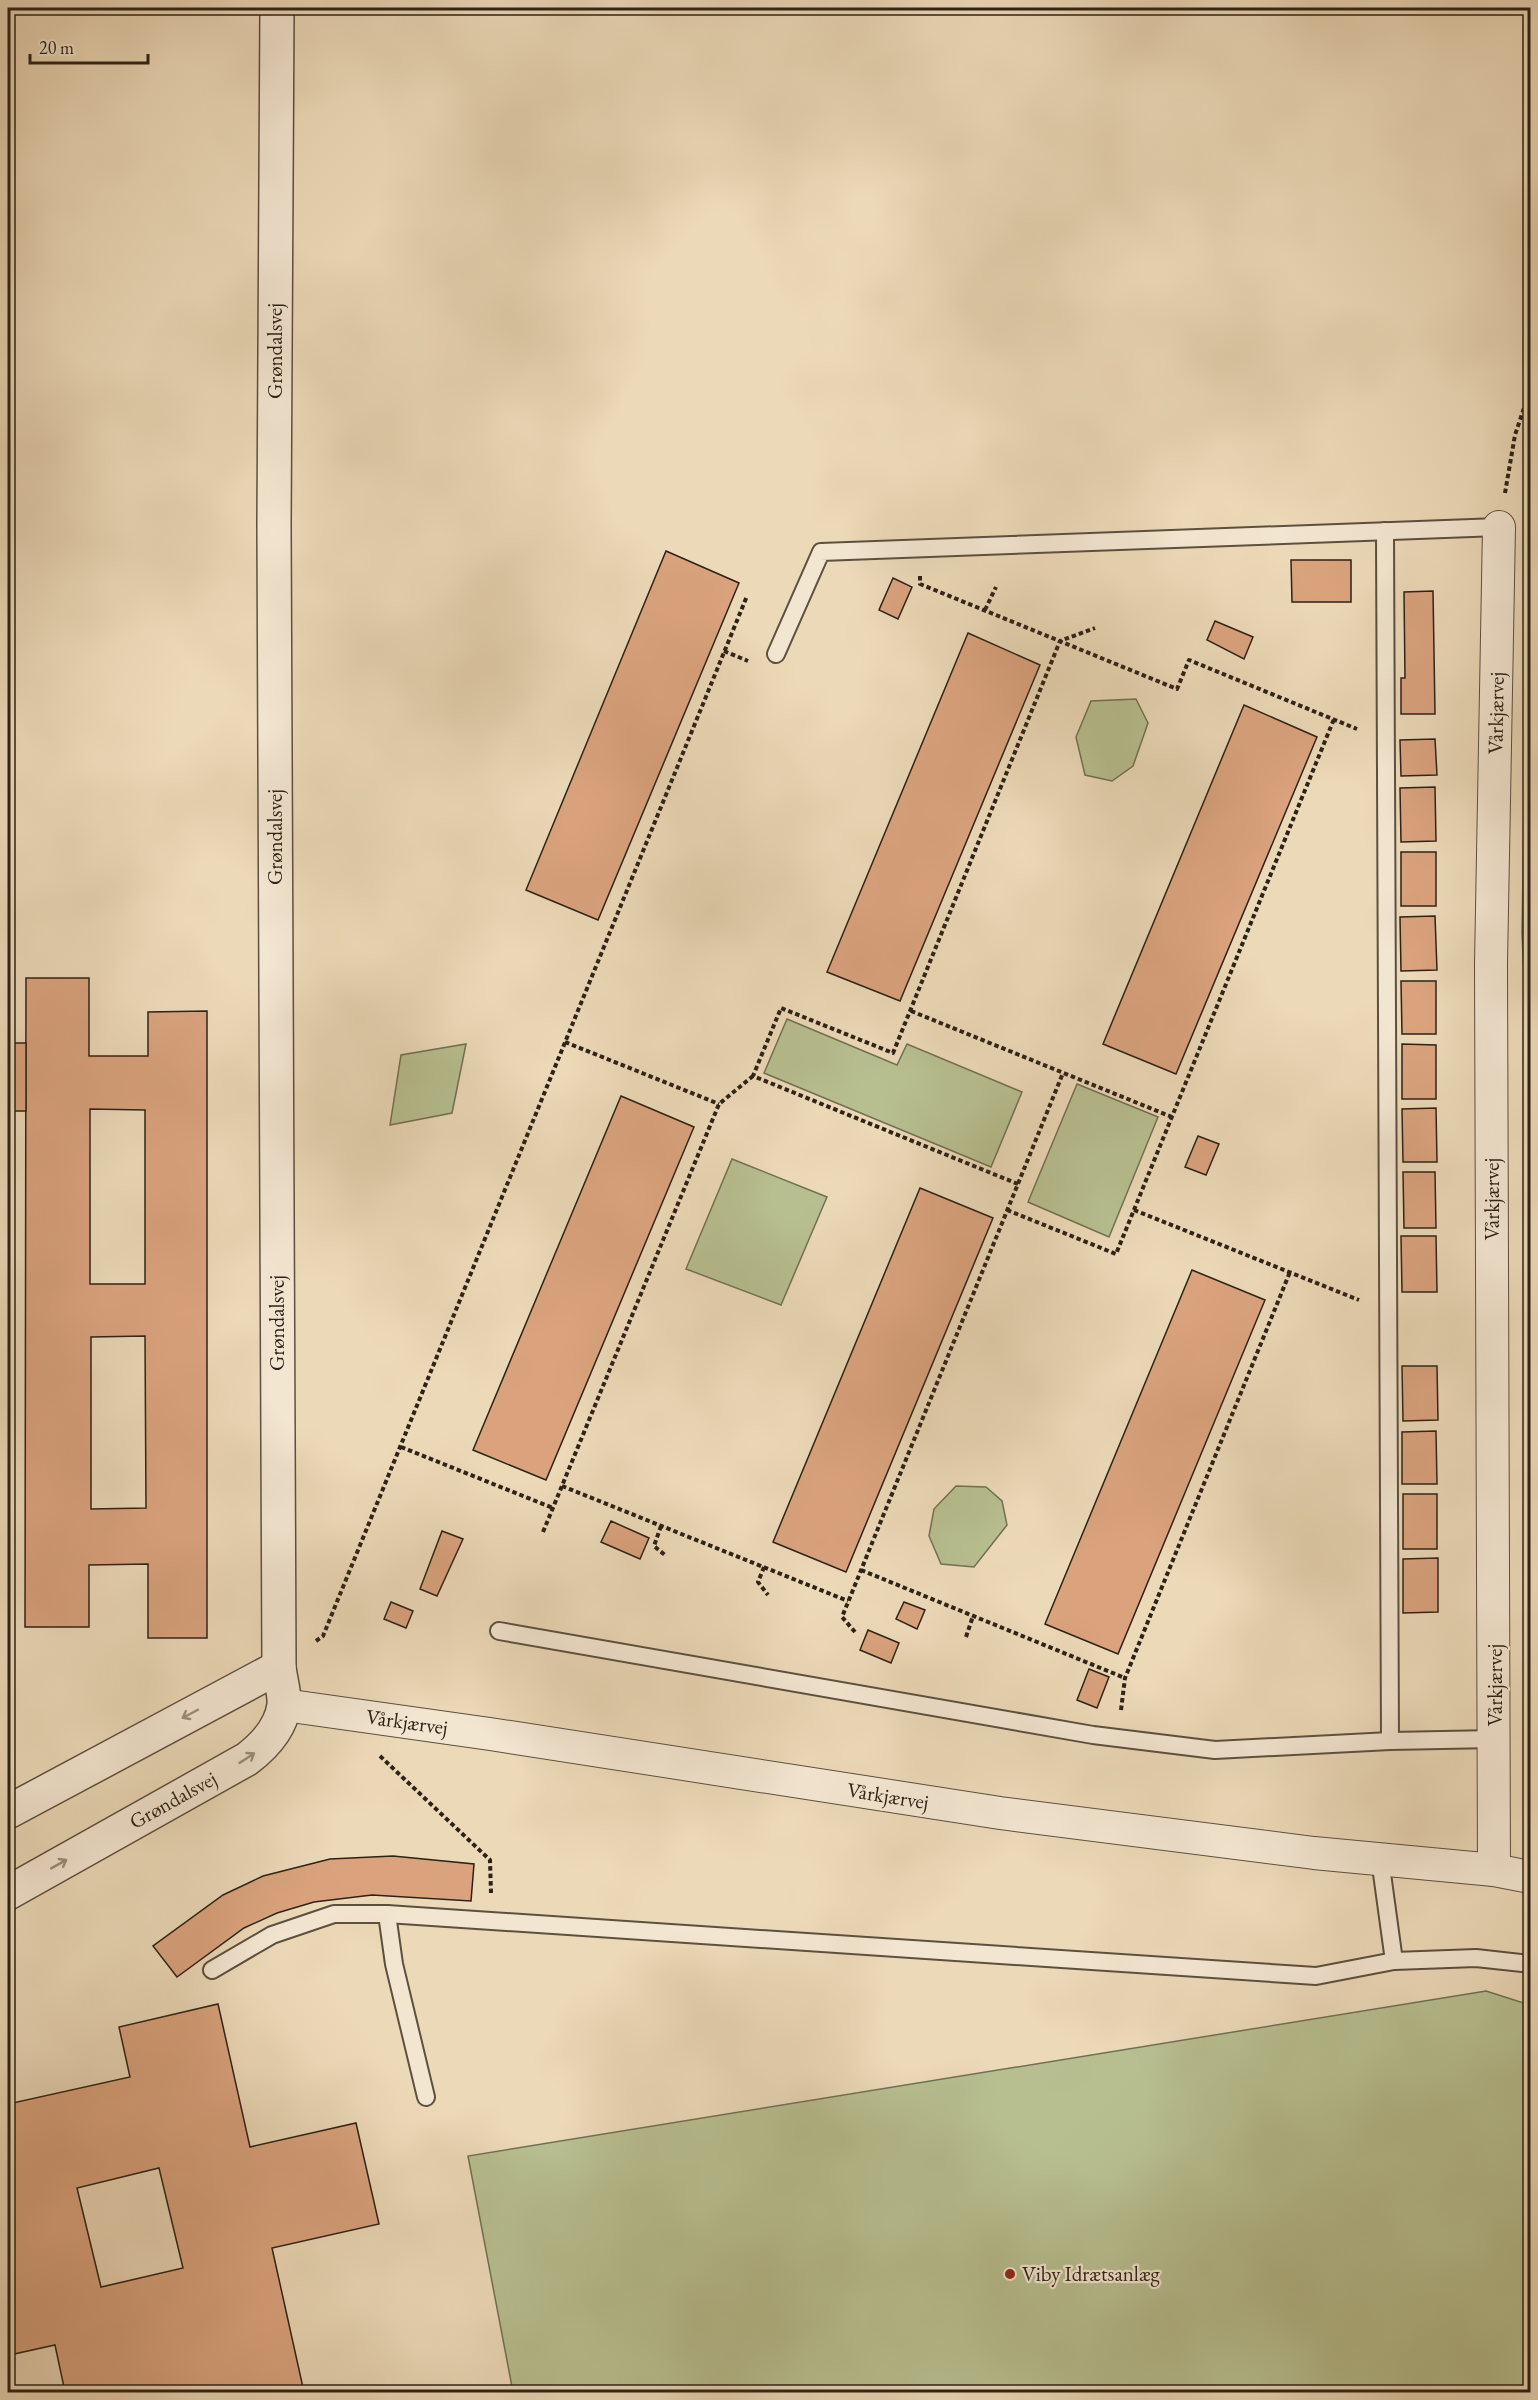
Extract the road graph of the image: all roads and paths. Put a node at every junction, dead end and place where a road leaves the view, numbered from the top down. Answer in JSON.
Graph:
{"nodes":[{"id":1,"x":277,"y":8,"type":"edge"},
{"id":2,"x":1530,"y":390,"type":"edge"},
{"id":3,"x":1499,"y":528,"type":"junction"},
{"id":4,"x":1385,"y":531,"type":"junction"},
{"id":5,"x":922,"y":548,"type":"junction"},
{"id":6,"x":996,"y":586,"type":"dead end"},
{"id":7,"x":747,"y":596,"type":"dead end"},
{"id":8,"x":984,"y":610,"type":"junction"},
{"id":9,"x":1095,"y":628,"type":"dead end"},
{"id":10,"x":1060,"y":641,"type":"junction"},
{"id":11,"x":776,"y":654,"type":"dead end"},
{"id":12,"x":1334,"y":719,"type":"junction"},
{"id":13,"x":1386,"y":741,"type":"junction"},
{"id":14,"x":911,"y":1011,"type":"junction"},
{"id":15,"x":565,"y":1042,"type":"junction"},
{"id":16,"x":1063,"y":1073,"type":"junction"},
{"id":17,"x":753,"y":1076,"type":"junction"},
{"id":18,"x":719,"y":1104,"type":"junction"},
{"id":19,"x":1172,"y":1117,"type":"junction"},
{"id":20,"x":1018,"y":1184,"type":"junction"},
{"id":21,"x":1007,"y":1210,"type":"junction"},
{"id":22,"x":1134,"y":1210,"type":"junction"},
{"id":23,"x":1290,"y":1272,"type":"junction"},
{"id":24,"x":1388,"y":1312,"type":"junction"},
{"id":25,"x":401,"y":1446,"type":"junction"},
{"id":26,"x":562,"y":1486,"type":"junction"},
{"id":27,"x":553,"y":1508,"type":"junction"},
{"id":28,"x":661,"y":1526,"type":"junction"},
{"id":29,"x":543,"y":1532,"type":"dead end"},
{"id":30,"x":664,"y":1555,"type":"dead end"},
{"id":31,"x":764,"y":1567,"type":"junction"},
{"id":32,"x":861,"y":1570,"type":"junction"},
{"id":33,"x":768,"y":1595,"type":"dead end"},
{"id":34,"x":848,"y":1602,"type":"junction"},
{"id":35,"x":973,"y":1616,"type":"junction"},
{"id":36,"x":499,"y":1631,"type":"dead end"},
{"id":37,"x":855,"y":1632,"type":"dead end"},
{"id":38,"x":966,"y":1637,"type":"dead end"},
{"id":39,"x":279,"y":1667,"type":"junction"},
{"id":40,"x":1125,"y":1678,"type":"junction"},
{"id":41,"x":284,"y":1705,"type":"junction"},
{"id":42,"x":1117,"y":1738,"type":"junction"},
{"id":43,"x":1495,"y":1739,"type":"junction"},
{"id":44,"x":1390,"y":1741,"type":"junction"},
{"id":45,"x":377,"y":1753,"type":"dead end"},
{"id":46,"x":8,"y":1812,"type":"edge"},
{"id":47,"x":1380,"y":1859,"type":"junction"},
{"id":48,"x":490,"y":1860,"type":"dead end"},
{"id":49,"x":1494,"y":1870,"type":"junction"},
{"id":50,"x":1530,"y":1877,"type":"edge"},
{"id":51,"x":8,"y":1893,"type":"edge"},
{"id":52,"x":387,"y":1914,"type":"junction"},
{"id":53,"x":1394,"y":1961,"type":"junction"},
{"id":54,"x":1530,"y":1964,"type":"edge"},
{"id":55,"x":212,"y":1970,"type":"dead end"},
{"id":56,"x":426,"y":2097,"type":"dead end"}],
"edges":[{"from":1,"to":39,"type":"street","name":"Grøndalsvej"},
{"from":2,"to":3,"type":"path"},
{"from":3,"to":4,"type":"lane"},
{"from":3,"to":43,"type":"street","name":"Vårkjærvej"},
{"from":4,"to":5,"type":"lane"},
{"from":4,"to":13,"type":"lane"},
{"from":5,"to":8,"type":"path"},
{"from":5,"to":11,"type":"lane"},
{"from":6,"to":8,"type":"path"},
{"from":7,"to":15,"type":"path"},
{"from":8,"to":10,"type":"path"},
{"from":9,"to":10,"type":"path"},
{"from":10,"to":12,"type":"path"},
{"from":10,"to":14,"type":"path"},
{"from":12,"to":13,"type":"path"},
{"from":12,"to":19,"type":"path"},
{"from":13,"to":24,"type":"lane"},
{"from":14,"to":16,"type":"path"},
{"from":14,"to":17,"type":"path"},
{"from":15,"to":18,"type":"path"},
{"from":15,"to":25,"type":"path"},
{"from":16,"to":19,"type":"path"},
{"from":16,"to":20,"type":"path"},
{"from":17,"to":18,"type":"path"},
{"from":17,"to":20,"type":"path"},
{"from":18,"to":26,"type":"path"},
{"from":19,"to":22,"type":"path"},
{"from":20,"to":21,"type":"path"},
{"from":21,"to":22,"type":"path"},
{"from":21,"to":32,"type":"path"},
{"from":22,"to":23,"type":"path"},
{"from":23,"to":24,"type":"path"},
{"from":23,"to":40,"type":"path"},
{"from":24,"to":44,"type":"lane"},
{"from":25,"to":27,"type":"path"},
{"from":25,"to":39,"type":"path"},
{"from":26,"to":27,"type":"path"},
{"from":26,"to":28,"type":"path"},
{"from":27,"to":29,"type":"path"},
{"from":28,"to":30,"type":"path"},
{"from":28,"to":31,"type":"path"},
{"from":31,"to":33,"type":"path"},
{"from":31,"to":34,"type":"path"},
{"from":32,"to":34,"type":"path"},
{"from":32,"to":35,"type":"path"},
{"from":34,"to":37,"type":"path"},
{"from":35,"to":38,"type":"path"},
{"from":35,"to":40,"type":"path"},
{"from":36,"to":42,"type":"lane"},
{"from":39,"to":41,"type":"street","name":"Grøndalsvej"},
{"from":39,"to":46,"type":"street","one_way":true},
{"from":40,"to":42,"type":"path"},
{"from":41,"to":47,"type":"street","name":"Vårkjærvej"},
{"from":51,"to":41,"type":"street","name":"Grøndalsvej","one_way":true},
{"from":42,"to":44,"type":"lane"},
{"from":43,"to":44,"type":"lane"},
{"from":43,"to":49,"type":"street","name":"Vårkjærvej"},
{"from":45,"to":48,"type":"path"},
{"from":47,"to":49,"type":"street","name":"Vårkjærvej"},
{"from":47,"to":53,"type":"lane"},
{"from":49,"to":50,"type":"street","name":"Vårkjærvej"},
{"from":52,"to":53,"type":"lane"},
{"from":52,"to":55,"type":"lane"},
{"from":52,"to":56,"type":"lane"},
{"from":53,"to":54,"type":"lane"}]}
